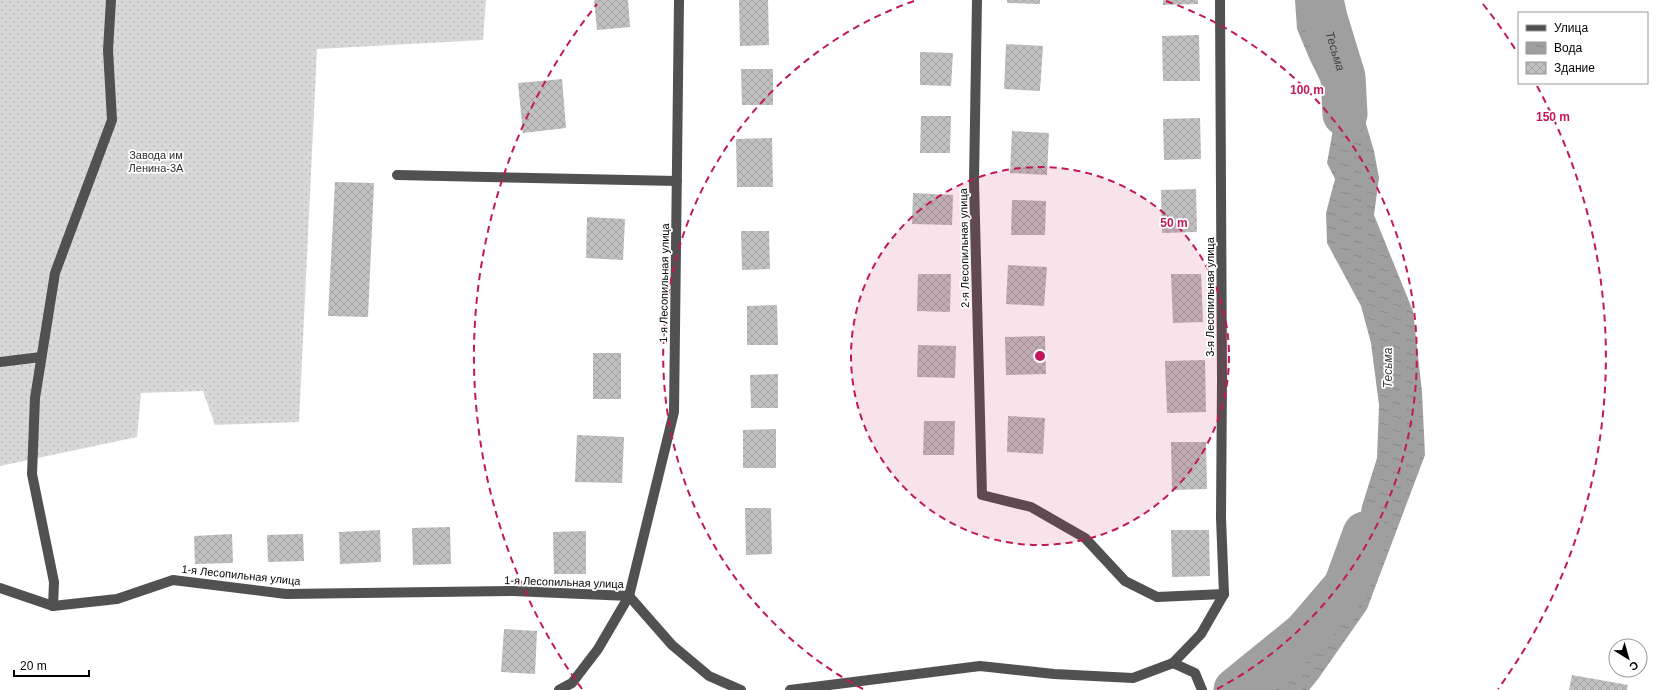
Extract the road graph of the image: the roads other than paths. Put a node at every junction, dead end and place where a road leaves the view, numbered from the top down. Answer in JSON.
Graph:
{"nodes":[{"id":1,"x":111,"y":0,"type":"edge"},
{"id":2,"x":679,"y":0,"type":"edge"},
{"id":3,"x":977,"y":0,"type":"edge"},
{"id":4,"x":1220,"y":0,"type":"edge"},
{"id":5,"x":397,"y":175,"type":"dead end"},
{"id":6,"x":677,"y":181,"type":"junction"},
{"id":7,"x":41,"y":357,"type":"junction"},
{"id":8,"x":0,"y":362,"type":"edge"},
{"id":9,"x":0,"y":588,"type":"edge"},
{"id":10,"x":1224,"y":594,"type":"junction"},
{"id":11,"x":629,"y":596,"type":"junction"},
{"id":12,"x":53,"y":606,"type":"junction"},
{"id":13,"x":1173,"y":663,"type":"junction"},
{"id":14,"x":559,"y":690,"type":"edge"},
{"id":15,"x":741,"y":690,"type":"edge"},
{"id":16,"x":790,"y":690,"type":"edge"},
{"id":17,"x":1202,"y":690,"type":"edge"}],
"edges":[{"from":1,"to":7,"type":"street"},
{"from":2,"to":6,"type":"street","name":"1-я Лесопильная улица"},
{"from":3,"to":10,"type":"street","name":"2-я Лесопильная улица"},
{"from":4,"to":10,"type":"street","name":"3-я Лесопильная улица"},
{"from":5,"to":6,"type":"street"},
{"from":6,"to":11,"type":"street","name":"1-я Лесопильная улица"},
{"from":7,"to":8,"type":"street"},
{"from":7,"to":12,"type":"street"},
{"from":9,"to":12,"type":"street","name":"1-я Лесопильная улица"},
{"from":10,"to":13,"type":"street"},
{"from":11,"to":12,"type":"street","name":"1-я Лесопильная улица"},
{"from":11,"to":14,"type":"street"},
{"from":11,"to":15,"type":"street"},
{"from":13,"to":16,"type":"street"},
{"from":13,"to":17,"type":"street"}]}
